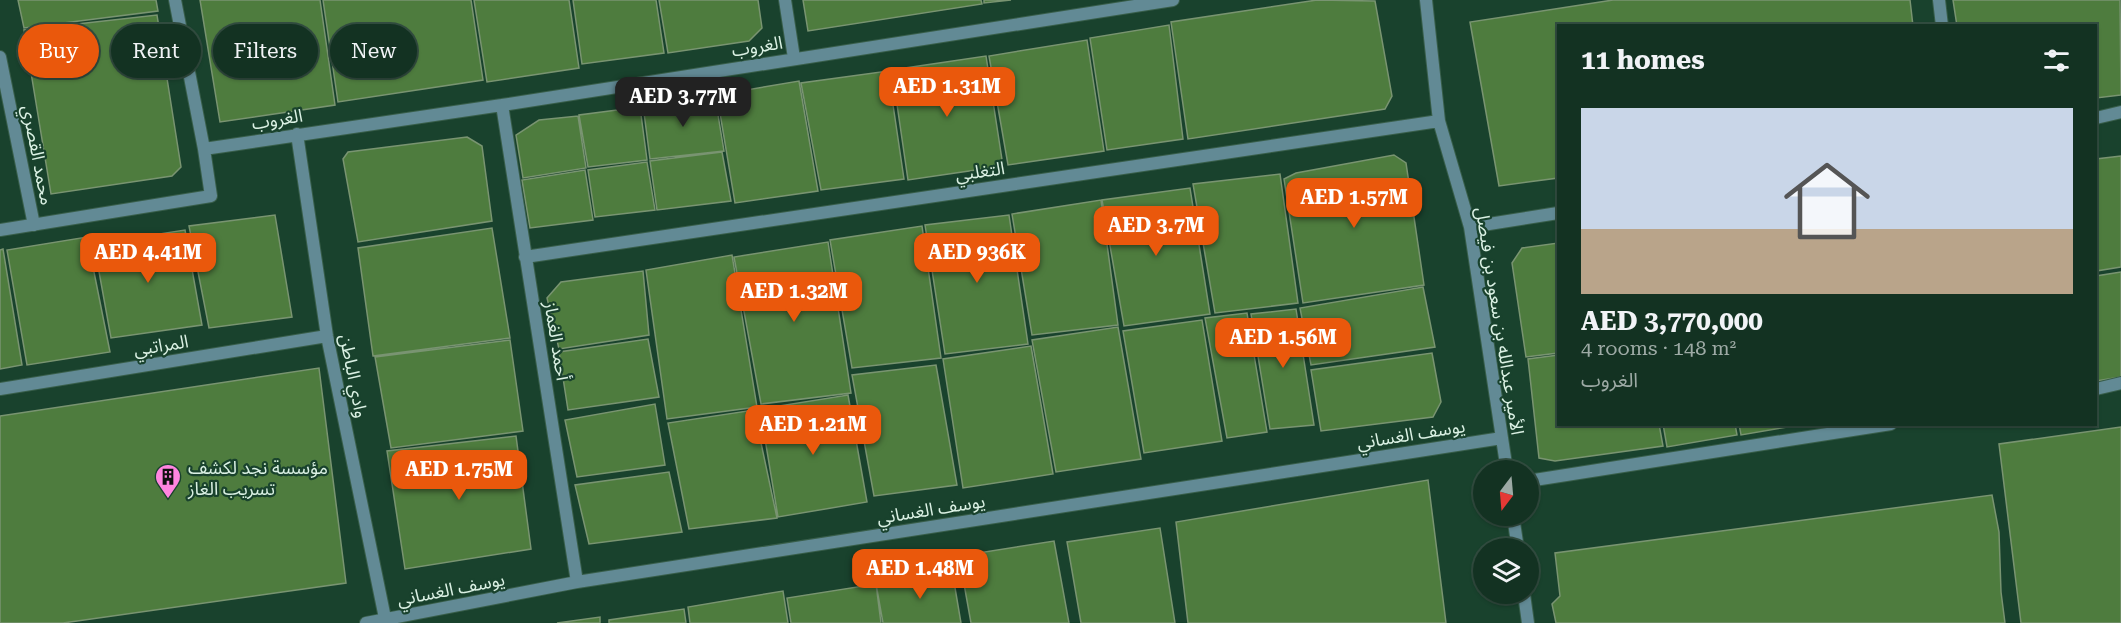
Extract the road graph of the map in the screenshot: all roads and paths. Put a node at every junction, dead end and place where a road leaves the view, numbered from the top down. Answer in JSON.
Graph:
{"nodes":[{"id":1,"x":175,"y":0,"type":"edge"},
{"id":2,"x":785,"y":0,"type":"edge"},
{"id":3,"x":1173,"y":0,"type":"edge"},
{"id":4,"x":1429,"y":0,"type":"edge"},
{"id":5,"x":1939,"y":0,"type":"edge"},
{"id":6,"x":1942,"y":24,"type":"edge"},
{"id":7,"x":0,"y":57,"type":"edge"},
{"id":8,"x":794,"y":58,"type":"junction"},
{"id":9,"x":502,"y":105,"type":"junction"},
{"id":10,"x":2121,"y":112,"type":"edge"},
{"id":11,"x":2097,"y":118,"type":"edge"},
{"id":12,"x":1439,"y":121,"type":"junction"},
{"id":13,"x":297,"y":134,"type":"junction"},
{"id":14,"x":204,"y":148,"type":"junction"},
{"id":15,"x":1557,"y":213,"type":"edge"},
{"id":16,"x":34,"y":225,"type":"junction"},
{"id":17,"x":1470,"y":227,"type":"junction"},
{"id":18,"x":0,"y":230,"type":"edge"},
{"id":19,"x":525,"y":257,"type":"junction"},
{"id":20,"x":327,"y":336,"type":"junction"},
{"id":21,"x":2121,"y":384,"type":"edge"},
{"id":22,"x":0,"y":389,"type":"edge"},
{"id":23,"x":2097,"y":389,"type":"edge"},
{"id":24,"x":1878,"y":426,"type":"edge"},
{"id":25,"x":1502,"y":438,"type":"junction"},
{"id":26,"x":1505,"y":460,"type":"edge"},
{"id":27,"x":1539,"y":479,"type":"edge"},
{"id":28,"x":576,"y":582,"type":"junction"},
{"id":29,"x":1525,"y":604,"type":"edge"},
{"id":30,"x":386,"y":622,"type":"edge"},
{"id":31,"x":366,"y":623,"type":"edge"},
{"id":32,"x":1528,"y":623,"type":"edge"}],
"edges":[{"from":1,"to":14,"type":"street"},
{"from":2,"to":8,"type":"street"},
{"from":3,"to":8,"type":"street","name":"الغروب"},
{"from":4,"to":12,"type":"street","name":"الأمير عبدالله بن سعود بن فيصل"},
{"from":5,"to":6,"type":"street"},
{"from":7,"to":16,"type":"street","name":"محمد القصري"},
{"from":8,"to":9,"type":"street","name":"الغروب"},
{"from":9,"to":13,"type":"street","name":"الغروب"},
{"from":9,"to":19,"type":"street","name":"أحمد الغماز"},
{"from":10,"to":11,"type":"street"},
{"from":12,"to":17,"type":"street","name":"الأمير عبدالله بن سعود بن فيصل"},
{"from":12,"to":19,"type":"street","name":"التغلبي"},
{"from":13,"to":14,"type":"street","name":"الغروب"},
{"from":13,"to":20,"type":"street","name":"وادي الباطن"},
{"from":14,"to":16,"type":"street"},
{"from":15,"to":17,"type":"street"},
{"from":16,"to":18,"type":"street"},
{"from":17,"to":25,"type":"street","name":"الأمير عبدالله بن سعود بن فيصل"},
{"from":19,"to":28,"type":"street","name":"أحمد الغماز"},
{"from":20,"to":22,"type":"street","name":"المراتبي"},
{"from":20,"to":30,"type":"street","name":"وادي الباطن"},
{"from":21,"to":23,"type":"street"},
{"from":24,"to":27,"type":"street"},
{"from":25,"to":26,"type":"street","name":"الأمير عبدالله بن سعود بن فيصل"},
{"from":25,"to":28,"type":"street","name":"يوسف الغساني"},
{"from":28,"to":30,"type":"street","name":"يوسف الغساني"},
{"from":29,"to":32,"type":"street"},
{"from":30,"to":31,"type":"street","name":"يوسف الغساني"}]}
